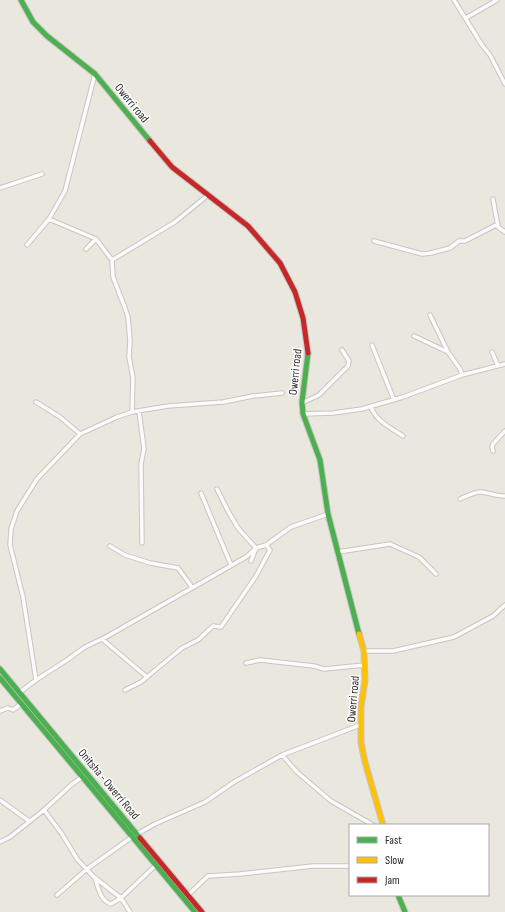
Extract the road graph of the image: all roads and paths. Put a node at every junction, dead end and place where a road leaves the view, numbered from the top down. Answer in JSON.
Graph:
{"nodes":[{"id":1,"x":20,"y":0,"type":"edge"},
{"id":2,"x":454,"y":0,"type":"edge"},
{"id":3,"x":497,"y":0,"type":"edge"},
{"id":4,"x":466,"y":18,"type":"junction"},
{"id":5,"x":95,"y":74,"type":"junction"},
{"id":6,"x":505,"y":84,"type":"edge"},
{"id":7,"x":42,"y":174,"type":"dead end"},
{"id":8,"x":0,"y":188,"type":"edge"},
{"id":9,"x":208,"y":195,"type":"junction"},
{"id":10,"x":493,"y":199,"type":"dead end"},
{"id":11,"x":49,"y":219,"type":"junction"},
{"id":12,"x":498,"y":224,"type":"junction"},
{"id":13,"x":505,"y":232,"type":"edge"},
{"id":14,"x":96,"y":239,"type":"junction"},
{"id":15,"x":374,"y":241,"type":"dead end"},
{"id":16,"x":28,"y":245,"type":"dead end"},
{"id":17,"x":86,"y":249,"type":"dead end"},
{"id":18,"x":112,"y":260,"type":"junction"},
{"id":19,"x":430,"y":315,"type":"dead end"},
{"id":20,"x":414,"y":336,"type":"dead end"},
{"id":21,"x":372,"y":345,"type":"dead end"},
{"id":22,"x":342,"y":350,"type":"dead end"},
{"id":23,"x":448,"y":352,"type":"junction"},
{"id":24,"x":492,"y":352,"type":"dead end"},
{"id":25,"x":505,"y":364,"type":"edge"},
{"id":26,"x":498,"y":366,"type":"junction"},
{"id":27,"x":462,"y":375,"type":"junction"},
{"id":28,"x":282,"y":393,"type":"dead end"},
{"id":29,"x":394,"y":400,"type":"junction"},
{"id":30,"x":36,"y":402,"type":"dead end"},
{"id":31,"x":302,"y":403,"type":"junction"},
{"id":32,"x":371,"y":407,"type":"junction"},
{"id":33,"x":139,"y":411,"type":"junction"},
{"id":34,"x":132,"y":412,"type":"junction"},
{"id":35,"x":302,"y":414,"type":"junction"},
{"id":36,"x":505,"y":431,"type":"edge"},
{"id":37,"x":80,"y":434,"type":"junction"},
{"id":38,"x":403,"y":436,"type":"dead end"},
{"id":39,"x":493,"y":450,"type":"dead end"},
{"id":40,"x":217,"y":489,"type":"dead end"},
{"id":41,"x":201,"y":493,"type":"dead end"},
{"id":42,"x":505,"y":496,"type":"edge"},
{"id":43,"x":460,"y":499,"type":"dead end"},
{"id":44,"x":328,"y":514,"type":"junction"},
{"id":45,"x":142,"y":543,"type":"dead end"},
{"id":46,"x":266,"y":545,"type":"junction"},
{"id":47,"x":110,"y":546,"type":"dead end"},
{"id":48,"x":256,"y":548,"type":"junction"},
{"id":49,"x":338,"y":552,"type":"junction"},
{"id":50,"x":251,"y":561,"type":"dead end"},
{"id":51,"x":231,"y":565,"type":"junction"},
{"id":52,"x":436,"y":574,"type":"dead end"},
{"id":53,"x":192,"y":587,"type":"junction"},
{"id":54,"x":505,"y":605,"type":"edge"},
{"id":55,"x":102,"y":639,"type":"junction"},
{"id":56,"x":364,"y":651,"type":"junction"},
{"id":57,"x":246,"y":663,"type":"dead end"},
{"id":58,"x":365,"y":665,"type":"junction"},
{"id":59,"x":0,"y":669,"type":"edge"},
{"id":60,"x":147,"y":677,"type":"junction"},
{"id":61,"x":0,"y":678,"type":"edge"},
{"id":62,"x":36,"y":680,"type":"junction"},
{"id":63,"x":125,"y":690,"type":"dead end"},
{"id":64,"x":20,"y":692,"type":"junction"},
{"id":65,"x":21,"y":704,"type":"junction"},
{"id":66,"x":0,"y":711,"type":"edge"},
{"id":67,"x":360,"y":726,"type":"junction"},
{"id":68,"x":282,"y":754,"type":"junction"},
{"id":69,"x":82,"y":777,"type":"junction"},
{"id":70,"x":0,"y":800,"type":"edge"},
{"id":71,"x":44,"y":810,"type":"junction"},
{"id":72,"x":28,"y":821,"type":"junction"},
{"id":73,"x":371,"y":824,"type":"edge"},
{"id":74,"x":383,"y":824,"type":"edge"},
{"id":75,"x":135,"y":835,"type":"junction"},
{"id":76,"x":0,"y":842,"type":"edge"},
{"id":77,"x":156,"y":865,"type":"junction"},
{"id":78,"x":349,"y":866,"type":"edge"},
{"id":79,"x":87,"y":869,"type":"junction"},
{"id":80,"x":94,"y":877,"type":"junction"},
{"id":81,"x":57,"y":895,"type":"dead end"},
{"id":82,"x":188,"y":895,"type":"junction"},
{"id":83,"x":398,"y":896,"type":"edge"},
{"id":84,"x":121,"y":898,"type":"junction"},
{"id":85,"x":130,"y":912,"type":"edge"},
{"id":86,"x":195,"y":912,"type":"edge"},
{"id":87,"x":202,"y":912,"type":"edge"},
{"id":88,"x":404,"y":912,"type":"edge"}],
"edges":[{"from":1,"to":5,"type":"main road","name":"Owerri road"},
{"from":2,"to":4,"type":"street"},
{"from":3,"to":4,"type":"street"},
{"from":4,"to":6,"type":"street"},
{"from":5,"to":9,"type":"main road","name":"Owerri road"},
{"from":5,"to":11,"type":"street"},
{"from":7,"to":8,"type":"street"},
{"from":9,"to":18,"type":"street"},
{"from":9,"to":31,"type":"main road","name":"Owerri road"},
{"from":10,"to":12,"type":"street"},
{"from":11,"to":14,"type":"street"},
{"from":11,"to":16,"type":"street"},
{"from":12,"to":13,"type":"street"},
{"from":12,"to":15,"type":"street"},
{"from":14,"to":17,"type":"street"},
{"from":14,"to":18,"type":"street"},
{"from":18,"to":34,"type":"street"},
{"from":19,"to":23,"type":"street"},
{"from":20,"to":23,"type":"street"},
{"from":21,"to":29,"type":"street"},
{"from":22,"to":31,"type":"street"},
{"from":23,"to":27,"type":"street"},
{"from":24,"to":26,"type":"street"},
{"from":25,"to":26,"type":"street"},
{"from":26,"to":27,"type":"street"},
{"from":27,"to":29,"type":"street"},
{"from":28,"to":33,"type":"street"},
{"from":29,"to":32,"type":"street"},
{"from":30,"to":37,"type":"street"},
{"from":31,"to":35,"type":"main road","name":"Owerri road"},
{"from":32,"to":35,"type":"street"},
{"from":32,"to":38,"type":"street"},
{"from":33,"to":34,"type":"street"},
{"from":33,"to":45,"type":"street"},
{"from":34,"to":37,"type":"street"},
{"from":35,"to":44,"type":"main road","name":"Owerri road"},
{"from":36,"to":39,"type":"street"},
{"from":37,"to":62,"type":"street"},
{"from":40,"to":48,"type":"street"},
{"from":41,"to":51,"type":"street"},
{"from":42,"to":43,"type":"street"},
{"from":44,"to":46,"type":"street"},
{"from":44,"to":49,"type":"main road","name":"Owerri road"},
{"from":46,"to":48,"type":"street"},
{"from":46,"to":60,"type":"street"},
{"from":47,"to":53,"type":"street"},
{"from":48,"to":50,"type":"street"},
{"from":48,"to":51,"type":"street"},
{"from":49,"to":52,"type":"street"},
{"from":49,"to":56,"type":"main road","name":"Owerri road"},
{"from":51,"to":53,"type":"street"},
{"from":53,"to":55,"type":"street"},
{"from":54,"to":56,"type":"street"},
{"from":55,"to":60,"type":"street"},
{"from":55,"to":62,"type":"street"},
{"from":56,"to":58,"type":"main road","name":"Owerri road"},
{"from":57,"to":58,"type":"street"},
{"from":58,"to":67,"type":"main road","name":"Owerri road"},
{"from":59,"to":64,"type":"main road","name":"Onitsha - Owerri Road"},
{"from":60,"to":63,"type":"street"},
{"from":61,"to":65,"type":"main road","name":"Onitsha - Owerri Road"},
{"from":62,"to":64,"type":"street"},
{"from":64,"to":75,"type":"main road","name":"Onitsha - Owerri Road"},
{"from":65,"to":66,"type":"street"},
{"from":65,"to":69,"type":"main road","name":"Onitsha - Owerri Road"},
{"from":67,"to":68,"type":"street"},
{"from":67,"to":74,"type":"main road","name":"Owerri road"},
{"from":68,"to":73,"type":"street"},
{"from":68,"to":75,"type":"street"},
{"from":69,"to":71,"type":"street"},
{"from":69,"to":75,"type":"main road","name":"Onitsha - Owerri Road"},
{"from":70,"to":72,"type":"street"},
{"from":71,"to":72,"type":"street"},
{"from":71,"to":79,"type":"street"},
{"from":72,"to":76,"type":"street"},
{"from":75,"to":77,"type":"main road","name":"Onitsha - Owerri Road"},
{"from":75,"to":79,"type":"street"},
{"from":75,"to":82,"type":"main road","name":"Onitsha - Owerri Road"},
{"from":77,"to":84,"type":"street"},
{"from":77,"to":86,"type":"main road","name":"Onitsha - Owerri Road"},
{"from":78,"to":82,"type":"street"},
{"from":79,"to":80,"type":"street"},
{"from":79,"to":81,"type":"street"},
{"from":80,"to":84,"type":"street"},
{"from":80,"to":84,"type":"street"},
{"from":82,"to":87,"type":"main road","name":"Onitsha - Owerri Road"},
{"from":83,"to":88,"type":"main road"},
{"from":84,"to":85,"type":"street"}]}
